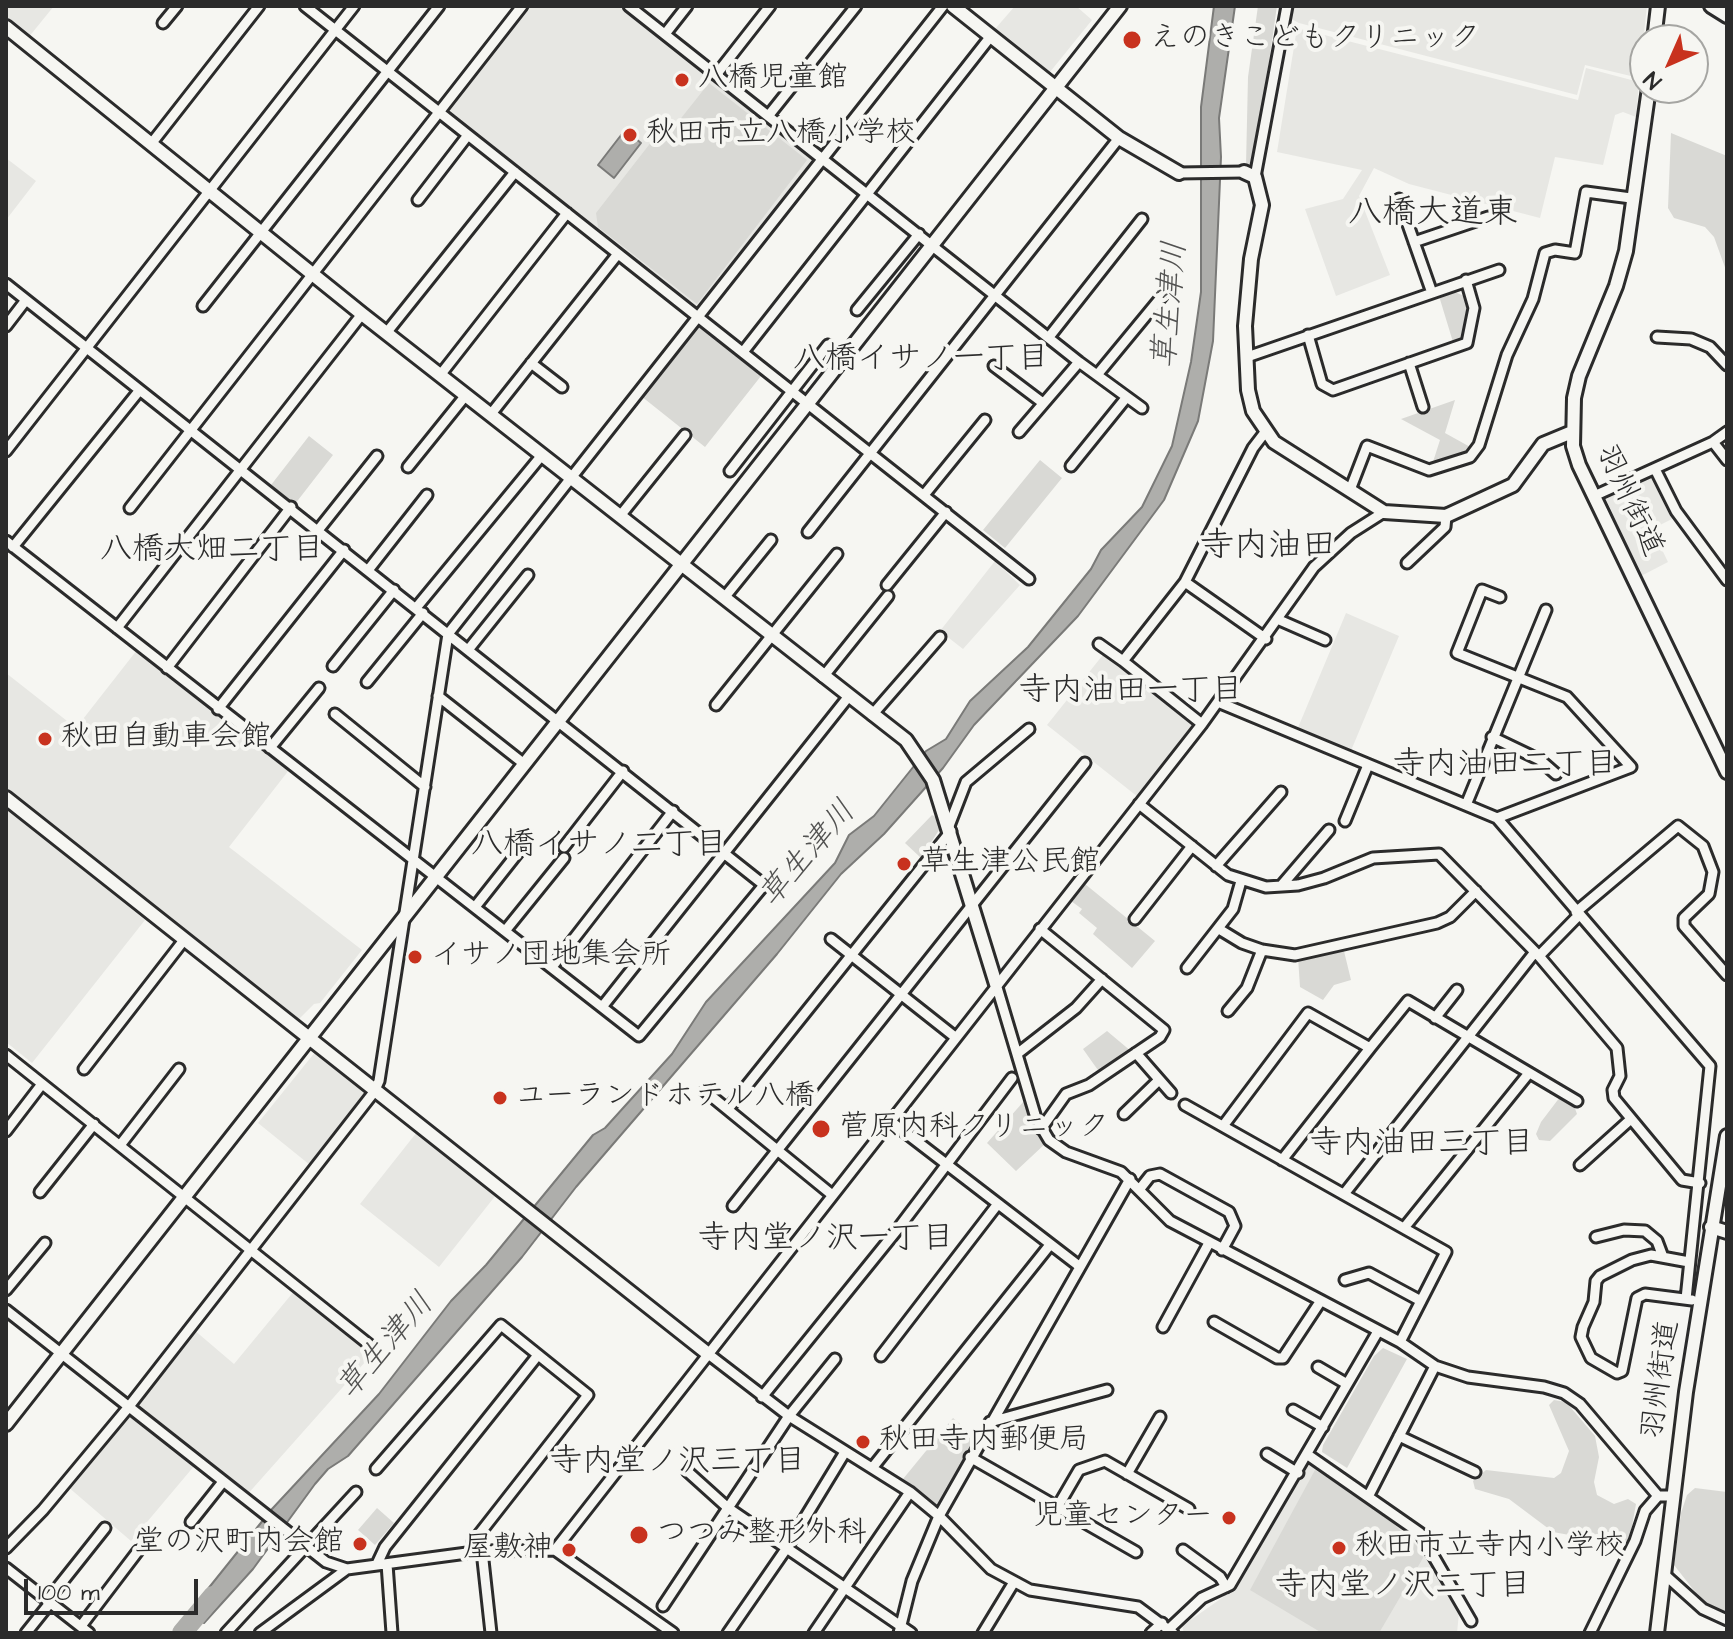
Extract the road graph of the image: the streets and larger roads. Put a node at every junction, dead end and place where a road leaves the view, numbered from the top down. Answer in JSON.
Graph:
{"nodes":[{"id":1,"x":177,"y":6,"type":"edge"},
{"id":2,"x":259,"y":6,"type":"edge"},
{"id":3,"x":305,"y":6,"type":"edge"},
{"id":4,"x":354,"y":6,"type":"edge"},
{"id":5,"x":439,"y":6,"type":"edge"},
{"id":6,"x":522,"y":6,"type":"edge"},
{"id":7,"x":629,"y":6,"type":"edge"},
{"id":8,"x":687,"y":6,"type":"edge"},
{"id":9,"x":770,"y":6,"type":"edge"},
{"id":10,"x":856,"y":6,"type":"edge"},
{"id":11,"x":943,"y":6,"type":"edge"},
{"id":12,"x":953,"y":6,"type":"edge"},
{"id":13,"x":1120,"y":6,"type":"edge"},
{"id":14,"x":1287,"y":6,"type":"edge"},
{"id":15,"x":1711,"y":6,"type":"edge"},
{"id":16,"x":1727,"y":16,"type":"edge"},
{"id":17,"x":163,"y":23,"type":"dead end"},
{"id":18,"x":6,"y":27,"type":"edge"},
{"id":19,"x":335,"y":30,"type":"junction"},
{"id":20,"x":665,"y":34,"type":"junction"},
{"id":21,"x":991,"y":36,"type":"junction"},
{"id":22,"x":388,"y":71,"type":"junction"},
{"id":23,"x":716,"y":75,"type":"junction"},
{"id":24,"x":1056,"y":87,"type":"junction"},
{"id":25,"x":1646,"y":104,"type":"edge"},
{"id":26,"x":439,"y":112,"type":"junction"},
{"id":27,"x":769,"y":115,"type":"junction"},
{"id":28,"x":468,"y":135,"type":"junction"},
{"id":29,"x":1119,"y":138,"type":"junction"},
{"id":30,"x":151,"y":144,"type":"junction"},
{"id":31,"x":822,"y":158,"type":"junction"},
{"id":32,"x":515,"y":172,"type":"junction"},
{"id":33,"x":1179,"y":173,"type":"joint"},
{"id":34,"x":1250,"y":175,"type":"junction"},
{"id":35,"x":209,"y":192,"type":"junction"},
{"id":36,"x":868,"y":195,"type":"junction"},
{"id":37,"x":1631,"y":198,"type":"junction"},
{"id":38,"x":1399,"y":199,"type":"dead end"},
{"id":39,"x":418,"y":200,"type":"dead end"},
{"id":40,"x":567,"y":213,"type":"junction"},
{"id":41,"x":1488,"y":217,"type":"dead end"},
{"id":42,"x":1142,"y":219,"type":"dead end"},
{"id":43,"x":259,"y":233,"type":"junction"},
{"id":44,"x":919,"y":234,"type":"junction"},
{"id":45,"x":1414,"y":242,"type":"junction"},
{"id":46,"x":932,"y":244,"type":"junction"},
{"id":47,"x":617,"y":255,"type":"junction"},
{"id":48,"x":1499,"y":270,"type":"dead end"},
{"id":49,"x":312,"y":274,"type":"junction"},
{"id":50,"x":1466,"y":280,"type":"junction"},
{"id":51,"x":6,"y":284,"type":"edge"},
{"id":52,"x":1432,"y":293,"type":"junction"},
{"id":53,"x":1163,"y":295,"type":"dead end"},
{"id":54,"x":997,"y":297,"type":"junction"},
{"id":55,"x":26,"y":300,"type":"junction"},
{"id":56,"x":203,"y":306,"type":"dead end"},
{"id":57,"x":857,"y":310,"type":"dead end"},
{"id":58,"x":362,"y":314,"type":"junction"},
{"id":59,"x":699,"y":317,"type":"junction"},
{"id":60,"x":6,"y":326,"type":"edge"},
{"id":61,"x":387,"y":332,"type":"junction"},
{"id":62,"x":1308,"y":335,"type":"junction"},
{"id":63,"x":1049,"y":337,"type":"junction"},
{"id":64,"x":1657,"y":337,"type":"dead end"},
{"id":65,"x":828,"y":345,"type":"dead end"},
{"id":66,"x":87,"y":350,"type":"junction"},
{"id":67,"x":743,"y":352,"type":"junction"},
{"id":68,"x":1247,"y":357,"type":"junction"},
{"id":69,"x":1079,"y":362,"type":"junction"},
{"id":70,"x":531,"y":363,"type":"junction"},
{"id":71,"x":1409,"y":363,"type":"junction"},
{"id":72,"x":1727,"y":365,"type":"edge"},
{"id":73,"x":994,"y":366,"type":"dead end"},
{"id":74,"x":441,"y":374,"type":"junction"},
{"id":75,"x":1097,"y":375,"type":"junction"},
{"id":76,"x":562,"y":387,"type":"dead end"},
{"id":77,"x":139,"y":391,"type":"junction"},
{"id":78,"x":793,"y":392,"type":"junction"},
{"id":79,"x":466,"y":395,"type":"junction"},
{"id":80,"x":1126,"y":398,"type":"junction"},
{"id":81,"x":806,"y":402,"type":"junction"},
{"id":82,"x":1043,"y":403,"type":"junction"},
{"id":83,"x":1423,"y":407,"type":"dead end"},
{"id":84,"x":1142,"y":408,"type":"dead end"},
{"id":85,"x":491,"y":414,"type":"junction"},
{"id":86,"x":985,"y":420,"type":"dead end"},
{"id":87,"x":190,"y":429,"type":"junction"},
{"id":88,"x":1266,"y":431,"type":"junction"},
{"id":89,"x":1019,"y":432,"type":"dead end"},
{"id":90,"x":1572,"y":432,"type":"junction"},
{"id":91,"x":1727,"y":432,"type":"edge"},
{"id":92,"x":685,"y":435,"type":"dead end"},
{"id":93,"x":1713,"y":442,"type":"junction"},
{"id":94,"x":6,"y":451,"type":"edge"},
{"id":95,"x":873,"y":453,"type":"junction"},
{"id":96,"x":542,"y":455,"type":"junction"},
{"id":97,"x":377,"y":456,"type":"dead end"},
{"id":98,"x":1727,"y":460,"type":"edge"},
{"id":99,"x":1071,"y":466,"type":"dead end"},
{"id":100,"x":408,"y":467,"type":"dead end"},
{"id":101,"x":240,"y":468,"type":"junction"},
{"id":102,"x":1655,"y":469,"type":"junction"},
{"id":103,"x":730,"y":471,"type":"dead end"},
{"id":104,"x":572,"y":479,"type":"junction"},
{"id":105,"x":1350,"y":490,"type":"junction"},
{"id":106,"x":427,"y":495,"type":"dead end"},
{"id":107,"x":924,"y":495,"type":"junction"},
{"id":108,"x":1594,"y":496,"type":"junction"},
{"id":109,"x":291,"y":507,"type":"junction"},
{"id":110,"x":130,"y":508,"type":"dead end"},
{"id":111,"x":946,"y":512,"type":"junction"},
{"id":112,"x":1384,"y":512,"type":"junction"},
{"id":113,"x":620,"y":516,"type":"junction"},
{"id":114,"x":1446,"y":516,"type":"junction"},
{"id":115,"x":319,"y":529,"type":"junction"},
{"id":116,"x":808,"y":532,"type":"dead end"},
{"id":117,"x":771,"y":540,"type":"dead end"},
{"id":118,"x":9,"y":544,"type":"edge"},
{"id":119,"x":344,"y":550,"type":"junction"},
{"id":120,"x":837,"y":554,"type":"dead end"},
{"id":121,"x":680,"y":563,"type":"junction"},
{"id":122,"x":1407,"y":563,"type":"dead end"},
{"id":123,"x":369,"y":569,"type":"junction"},
{"id":124,"x":528,"y":575,"type":"dead end"},
{"id":125,"x":1029,"y":579,"type":"dead end"},
{"id":126,"x":1727,"y":580,"type":"edge"},
{"id":127,"x":1185,"y":582,"type":"junction"},
{"id":128,"x":394,"y":590,"type":"junction"},
{"id":129,"x":1500,"y":597,"type":"dead end"},
{"id":130,"x":724,"y":598,"type":"junction"},
{"id":131,"x":420,"y":610,"type":"junction"},
{"id":132,"x":1546,"y":610,"type":"dead end"},
{"id":133,"x":1277,"y":619,"type":"junction"},
{"id":134,"x":117,"y":628,"type":"junction"},
{"id":135,"x":448,"y":634,"type":"junction"},
{"id":136,"x":771,"y":635,"type":"junction"},
{"id":137,"x":940,"y":637,"type":"dead end"},
{"id":138,"x":1266,"y":639,"type":"junction"},
{"id":139,"x":1325,"y":640,"type":"dead end"},
{"id":140,"x":1099,"y":644,"type":"dead end"},
{"id":141,"x":468,"y":650,"type":"junction"},
{"id":142,"x":1123,"y":661,"type":"junction"},
{"id":143,"x":333,"y":666,"type":"dead end"},
{"id":144,"x":167,"y":668,"type":"junction"},
{"id":145,"x":823,"y":677,"type":"junction"},
{"id":146,"x":1516,"y":678,"type":"junction"},
{"id":147,"x":367,"y":682,"type":"dead end"},
{"id":148,"x":319,"y":688,"type":"dead end"},
{"id":149,"x":438,"y":696,"type":"junction"},
{"id":150,"x":849,"y":696,"type":"junction"},
{"id":151,"x":1218,"y":702,"type":"junction"},
{"id":152,"x":716,"y":705,"type":"dead end"},
{"id":153,"x":218,"y":709,"type":"junction"},
{"id":154,"x":335,"y":714,"type":"dead end"},
{"id":155,"x":872,"y":715,"type":"junction"},
{"id":156,"x":557,"y":720,"type":"junction"},
{"id":157,"x":1202,"y":724,"type":"junction"},
{"id":158,"x":1029,"y":729,"type":"dead end"},
{"id":159,"x":1492,"y":737,"type":"junction"},
{"id":160,"x":270,"y":748,"type":"junction"},
{"id":161,"x":523,"y":763,"type":"junction"},
{"id":162,"x":1085,"y":763,"type":"dead end"},
{"id":163,"x":1368,"y":765,"type":"junction"},
{"id":164,"x":623,"y":771,"type":"junction"},
{"id":165,"x":1727,"y":772,"type":"edge"},
{"id":166,"x":1556,"y":774,"type":"dead end"},
{"id":167,"x":425,"y":787,"type":"junction"},
{"id":168,"x":1281,"y":792,"type":"dead end"},
{"id":169,"x":6,"y":798,"type":"edge"},
{"id":170,"x":1139,"y":804,"type":"junction"},
{"id":171,"x":1466,"y":805,"type":"junction"},
{"id":172,"x":673,"y":811,"type":"junction"},
{"id":173,"x":1497,"y":818,"type":"junction"},
{"id":174,"x":1345,"y":821,"type":"dead end"},
{"id":175,"x":950,"y":828,"type":"junction"},
{"id":176,"x":1329,"y":830,"type":"dead end"},
{"id":177,"x":1192,"y":846,"type":"junction"},
{"id":178,"x":564,"y":847,"type":"dead end"},
{"id":179,"x":520,"y":850,"type":"dead end"},
{"id":180,"x":725,"y":853,"type":"junction"},
{"id":181,"x":564,"y":858,"type":"dead end"},
{"id":182,"x":414,"y":859,"type":"junction"},
{"id":183,"x":1216,"y":866,"type":"junction"},
{"id":184,"x":435,"y":877,"type":"junction"},
{"id":185,"x":1241,"y":881,"type":"junction"},
{"id":186,"x":1281,"y":886,"type":"junction"},
{"id":187,"x":1476,"y":891,"type":"junction"},
{"id":188,"x":971,"y":904,"type":"junction"},
{"id":189,"x":475,"y":907,"type":"junction"},
{"id":190,"x":1578,"y":914,"type":"junction"},
{"id":191,"x":405,"y":915,"type":"junction"},
{"id":192,"x":1135,"y":919,"type":"dead end"},
{"id":193,"x":1040,"y":929,"type":"junction"},
{"id":194,"x":1219,"y":929,"type":"junction"},
{"id":195,"x":505,"y":931,"type":"junction"},
{"id":196,"x":831,"y":939,"type":"dead end"},
{"id":197,"x":184,"y":940,"type":"junction"},
{"id":198,"x":1262,"y":950,"type":"junction"},
{"id":199,"x":850,"y":954,"type":"junction"},
{"id":200,"x":1537,"y":954,"type":"junction"},
{"id":201,"x":552,"y":967,"type":"junction"},
{"id":202,"x":1187,"y":968,"type":"dead end"},
{"id":203,"x":1727,"y":975,"type":"edge"},
{"id":204,"x":1102,"y":979,"type":"junction"},
{"id":205,"x":996,"y":984,"type":"junction"},
{"id":206,"x":1457,"y":990,"type":"dead end"},
{"id":207,"x":901,"y":997,"type":"junction"},
{"id":208,"x":602,"y":1007,"type":"junction"},
{"id":209,"x":1228,"y":1011,"type":"dead end"},
{"id":210,"x":1435,"y":1018,"type":"junction"},
{"id":211,"x":308,"y":1037,"type":"junction"},
{"id":212,"x":955,"y":1037,"type":"junction"},
{"id":213,"x":1467,"y":1038,"type":"junction"},
{"id":214,"x":1370,"y":1048,"type":"junction"},
{"id":215,"x":1136,"y":1053,"type":"junction"},
{"id":216,"x":1017,"y":1054,"type":"junction"},
{"id":217,"x":6,"y":1055,"type":"edge"},
{"id":218,"x":84,"y":1069,"type":"dead end"},
{"id":219,"x":179,"y":1069,"type":"dead end"},
{"id":220,"x":1529,"y":1073,"type":"junction"},
{"id":221,"x":1012,"y":1078,"type":"dead end"},
{"id":222,"x":1159,"y":1080,"type":"junction"},
{"id":223,"x":42,"y":1084,"type":"junction"},
{"id":224,"x":705,"y":1091,"type":"dead end"},
{"id":225,"x":374,"y":1092,"type":"junction"},
{"id":226,"x":1171,"y":1093,"type":"dead end"},
{"id":227,"x":1577,"y":1101,"type":"dead end"},
{"id":228,"x":1185,"y":1105,"type":"dead end"},
{"id":229,"x":728,"y":1109,"type":"junction"},
{"id":230,"x":1124,"y":1114,"type":"dead end"},
{"id":231,"x":1631,"y":1119,"type":"junction"},
{"id":232,"x":889,"y":1120,"type":"junction"},
{"id":233,"x":94,"y":1124,"type":"junction"},
{"id":234,"x":1223,"y":1126,"type":"junction"},
{"id":235,"x":1041,"y":1129,"type":"junction"},
{"id":236,"x":6,"y":1131,"type":"edge"},
{"id":237,"x":1727,"y":1136,"type":"edge"},
{"id":238,"x":121,"y":1144,"type":"junction"},
{"id":239,"x":778,"y":1151,"type":"junction"},
{"id":240,"x":1282,"y":1160,"type":"junction"},
{"id":241,"x":946,"y":1164,"type":"junction"},
{"id":242,"x":1580,"y":1165,"type":"dead end"},
{"id":243,"x":1130,"y":1179,"type":"junction"},
{"id":244,"x":1700,"y":1183,"type":"junction"},
{"id":245,"x":1139,"y":1190,"type":"junction"},
{"id":246,"x":40,"y":1192,"type":"dead end"},
{"id":247,"x":831,"y":1194,"type":"junction"},
{"id":248,"x":1344,"y":1194,"type":"junction"},
{"id":249,"x":186,"y":1196,"type":"junction"},
{"id":250,"x":997,"y":1205,"type":"junction"},
{"id":251,"x":733,"y":1206,"type":"dead end"},
{"id":252,"x":1711,"y":1227,"type":"junction"},
{"id":253,"x":1404,"y":1228,"type":"junction"},
{"id":254,"x":1727,"y":1232,"type":"edge"},
{"id":255,"x":1596,"y":1237,"type":"dead end"},
{"id":256,"x":45,"y":1243,"type":"dead end"},
{"id":257,"x":1209,"y":1243,"type":"junction"},
{"id":258,"x":1049,"y":1246,"type":"junction"},
{"id":259,"x":251,"y":1250,"type":"junction"},
{"id":260,"x":1222,"y":1250,"type":"junction"},
{"id":261,"x":1663,"y":1257,"type":"junction"},
{"id":262,"x":1689,"y":1262,"type":"junction"},
{"id":263,"x":1079,"y":1266,"type":"junction"},
{"id":264,"x":1345,"y":1280,"type":"dead end"},
{"id":265,"x":6,"y":1290,"type":"edge"},
{"id":266,"x":1692,"y":1300,"type":"junction"},
{"id":267,"x":1421,"y":1301,"type":"junction"},
{"id":268,"x":1320,"y":1302,"type":"junction"},
{"id":269,"x":6,"y":1310,"type":"edge"},
{"id":270,"x":1214,"y":1322,"type":"dead end"},
{"id":271,"x":1163,"y":1327,"type":"dead end"},
{"id":272,"x":1377,"y":1333,"type":"junction"},
{"id":273,"x":1400,"y":1342,"type":"junction"},
{"id":274,"x":371,"y":1346,"type":"dead end"},
{"id":275,"x":707,"y":1353,"type":"junction"},
{"id":276,"x":61,"y":1355,"type":"junction"},
{"id":277,"x":538,"y":1355,"type":"junction"},
{"id":278,"x":881,"y":1356,"type":"dead end"},
{"id":279,"x":835,"y":1359,"type":"dead end"},
{"id":280,"x":1435,"y":1366,"type":"junction"},
{"id":281,"x":1318,"y":1367,"type":"dead end"},
{"id":282,"x":1347,"y":1384,"type":"junction"},
{"id":283,"x":1107,"y":1390,"type":"dead end"},
{"id":284,"x":762,"y":1397,"type":"junction"},
{"id":285,"x":127,"y":1409,"type":"junction"},
{"id":286,"x":1293,"y":1410,"type":"dead end"},
{"id":287,"x":789,"y":1416,"type":"junction"},
{"id":288,"x":1160,"y":1417,"type":"dead end"},
{"id":289,"x":990,"y":1422,"type":"junction"},
{"id":290,"x":6,"y":1424,"type":"edge"},
{"id":291,"x":1323,"y":1427,"type":"junction"},
{"id":292,"x":1399,"y":1436,"type":"junction"},
{"id":293,"x":845,"y":1452,"type":"junction"},
{"id":294,"x":1267,"y":1454,"type":"dead end"},
{"id":295,"x":1308,"y":1455,"type":"junction"},
{"id":296,"x":970,"y":1457,"type":"junction"},
{"id":297,"x":873,"y":1467,"type":"junction"},
{"id":298,"x":376,"y":1469,"type":"dead end"},
{"id":299,"x":687,"y":1471,"type":"dead end"},
{"id":300,"x":1475,"y":1472,"type":"dead end"},
{"id":301,"x":1298,"y":1473,"type":"junction"},
{"id":302,"x":1127,"y":1474,"type":"junction"},
{"id":303,"x":222,"y":1483,"type":"junction"},
{"id":304,"x":356,"y":1492,"type":"dead end"},
{"id":305,"x":910,"y":1492,"type":"junction"},
{"id":306,"x":1369,"y":1495,"type":"junction"},
{"id":307,"x":1658,"y":1496,"type":"junction"},
{"id":308,"x":1673,"y":1496,"type":"junction"},
{"id":309,"x":1058,"y":1506,"type":"junction"},
{"id":310,"x":728,"y":1508,"type":"junction"},
{"id":311,"x":1189,"y":1509,"type":"dead end"},
{"id":312,"x":939,"y":1516,"type":"junction"},
{"id":313,"x":191,"y":1522,"type":"dead end"},
{"id":314,"x":105,"y":1528,"type":"dead end"},
{"id":315,"x":303,"y":1547,"type":"junction"},
{"id":316,"x":6,"y":1548,"type":"edge"},
{"id":317,"x":786,"y":1549,"type":"junction"},
{"id":318,"x":555,"y":1550,"type":"junction"},
{"id":319,"x":1183,"y":1550,"type":"dead end"},
{"id":320,"x":138,"y":1551,"type":"dead end"},
{"id":321,"x":478,"y":1552,"type":"junction"},
{"id":322,"x":1136,"y":1552,"type":"dead end"},
{"id":323,"x":382,"y":1564,"type":"junction"},
{"id":324,"x":6,"y":1568,"type":"edge"},
{"id":325,"x":347,"y":1569,"type":"junction"},
{"id":326,"x":1664,"y":1574,"type":"junction"},
{"id":327,"x":1014,"y":1582,"type":"junction"},
{"id":328,"x":1226,"y":1587,"type":"junction"},
{"id":329,"x":846,"y":1588,"type":"junction"},
{"id":330,"x":49,"y":1602,"type":"junction"},
{"id":331,"x":663,"y":1606,"type":"dead end"},
{"id":332,"x":1727,"y":1620,"type":"edge"},
{"id":333,"x":1471,"y":1621,"type":"dead end"},
{"id":334,"x":1168,"y":1629,"type":"edge"},
{"id":335,"x":84,"y":1630,"type":"edge"},
{"id":336,"x":900,"y":1630,"type":"edge"},
{"id":337,"x":26,"y":1633,"type":"edge"},
{"id":338,"x":226,"y":1633,"type":"edge"},
{"id":339,"x":260,"y":1633,"type":"edge"},
{"id":340,"x":392,"y":1633,"type":"edge"},
{"id":341,"x":491,"y":1633,"type":"edge"},
{"id":342,"x":673,"y":1633,"type":"edge"},
{"id":343,"x":728,"y":1633,"type":"edge"},
{"id":344,"x":814,"y":1633,"type":"edge"},
{"id":345,"x":911,"y":1633,"type":"edge"},
{"id":346,"x":983,"y":1633,"type":"edge"},
{"id":347,"x":1151,"y":1633,"type":"edge"},
{"id":348,"x":1590,"y":1633,"type":"edge"},
{"id":349,"x":1657,"y":1633,"type":"edge"}],
"edges":[{"from":1,"to":17,"type":"street"},
{"from":2,"to":30,"type":"street"},
{"from":3,"to":19,"type":"street"},
{"from":4,"to":19,"type":"street"},
{"from":5,"to":22,"type":"street"},
{"from":6,"to":26,"type":"street"},
{"from":7,"to":20,"type":"street"},
{"from":8,"to":20,"type":"street"},
{"from":9,"to":23,"type":"street"},
{"from":10,"to":27,"type":"street"},
{"from":11,"to":31,"type":"street"},
{"from":12,"to":21,"type":"street"},
{"from":13,"to":24,"type":"street"},
{"from":14,"to":34,"type":"street"},
{"from":15,"to":16,"type":"street"},
{"from":18,"to":30,"type":"street"},
{"from":19,"to":22,"type":"street"},
{"from":19,"to":35,"type":"street"},
{"from":20,"to":23,"type":"street"},
{"from":21,"to":24,"type":"street"},
{"from":21,"to":36,"type":"street"},
{"from":22,"to":26,"type":"street"},
{"from":22,"to":43,"type":"street"},
{"from":23,"to":27,"type":"street"},
{"from":24,"to":29,"type":"street"},
{"from":24,"to":46,"type":"street"},
{"from":25,"to":37,"type":"street","name":"羽州街道"},
{"from":26,"to":28,"type":"street"},
{"from":26,"to":49,"type":"street"},
{"from":27,"to":31,"type":"street"},
{"from":28,"to":32,"type":"street"},
{"from":28,"to":39,"type":"street"},
{"from":29,"to":33,"type":"street"},
{"from":29,"to":54,"type":"street"},
{"from":30,"to":35,"type":"street"},
{"from":31,"to":36,"type":"street"},
{"from":31,"to":59,"type":"street"},
{"from":32,"to":40,"type":"street"},
{"from":32,"to":61,"type":"street"},
{"from":33,"to":34,"type":"street"},
{"from":34,"to":68,"type":"street"},
{"from":35,"to":43,"type":"street"},
{"from":35,"to":66,"type":"street"},
{"from":36,"to":44,"type":"street"},
{"from":36,"to":67,"type":"street"},
{"from":37,"to":90,"type":"street","name":"羽州街道"},
{"from":37,"to":105,"type":"street"},
{"from":38,"to":45,"type":"street"},
{"from":40,"to":47,"type":"street"},
{"from":40,"to":74,"type":"street"},
{"from":41,"to":45,"type":"street"},
{"from":42,"to":63,"type":"street"},
{"from":43,"to":49,"type":"street"},
{"from":43,"to":56,"type":"street"},
{"from":44,"to":46,"type":"street"},
{"from":44,"to":57,"type":"street"},
{"from":45,"to":52,"type":"street"},
{"from":46,"to":54,"type":"street"},
{"from":46,"to":81,"type":"street"},
{"from":47,"to":59,"type":"street"},
{"from":47,"to":70,"type":"street"},
{"from":48,"to":50,"type":"street"},
{"from":49,"to":58,"type":"street"},
{"from":49,"to":87,"type":"street"},
{"from":50,"to":52,"type":"street"},
{"from":50,"to":71,"type":"street"},
{"from":51,"to":55,"type":"street"},
{"from":52,"to":62,"type":"street"},
{"from":53,"to":75,"type":"street"},
{"from":54,"to":63,"type":"street"},
{"from":54,"to":95,"type":"street"},
{"from":55,"to":60,"type":"street"},
{"from":55,"to":66,"type":"street"},
{"from":58,"to":61,"type":"street"},
{"from":58,"to":101,"type":"street"},
{"from":59,"to":67,"type":"street"},
{"from":59,"to":104,"type":"street"},
{"from":61,"to":74,"type":"street"},
{"from":62,"to":68,"type":"street"},
{"from":62,"to":71,"type":"street"},
{"from":63,"to":69,"type":"street"},
{"from":64,"to":72,"type":"street"},
{"from":65,"to":78,"type":"street"},
{"from":66,"to":77,"type":"street"},
{"from":66,"to":94,"type":"street"},
{"from":67,"to":78,"type":"street"},
{"from":68,"to":88,"type":"street"},
{"from":69,"to":75,"type":"street"},
{"from":69,"to":82,"type":"street"},
{"from":70,"to":76,"type":"street"},
{"from":70,"to":85,"type":"street"},
{"from":71,"to":83,"type":"street"},
{"from":73,"to":82,"type":"street"},
{"from":74,"to":79,"type":"street"},
{"from":75,"to":80,"type":"street"},
{"from":77,"to":87,"type":"street"},
{"from":77,"to":118,"type":"street"},
{"from":78,"to":81,"type":"street"},
{"from":78,"to":103,"type":"street"},
{"from":79,"to":85,"type":"street"},
{"from":79,"to":100,"type":"street"},
{"from":80,"to":84,"type":"street"},
{"from":80,"to":99,"type":"street"},
{"from":81,"to":95,"type":"street"},
{"from":81,"to":121,"type":"street"},
{"from":82,"to":89,"type":"street"},
{"from":85,"to":96,"type":"street"},
{"from":86,"to":107,"type":"street"},
{"from":87,"to":101,"type":"street"},
{"from":87,"to":110,"type":"street"},
{"from":88,"to":105,"type":"street"},
{"from":88,"to":127,"type":"street"},
{"from":90,"to":108,"type":"street","name":"羽州街道"},
{"from":90,"to":114,"type":"street"},
{"from":91,"to":93,"type":"street"},
{"from":92,"to":113,"type":"street"},
{"from":93,"to":98,"type":"street"},
{"from":93,"to":102,"type":"street"},
{"from":95,"to":107,"type":"street"},
{"from":95,"to":116,"type":"street"},
{"from":96,"to":104,"type":"street"},
{"from":96,"to":131,"type":"street"},
{"from":97,"to":115,"type":"street"},
{"from":101,"to":109,"type":"street"},
{"from":101,"to":134,"type":"street"},
{"from":102,"to":108,"type":"street"},
{"from":102,"to":126,"type":"street"},
{"from":104,"to":113,"type":"street"},
{"from":104,"to":135,"type":"street"},
{"from":105,"to":112,"type":"street"},
{"from":106,"to":123,"type":"street"},
{"from":107,"to":111,"type":"street"},
{"from":108,"to":165,"type":"street","name":"羽州街道"},
{"from":109,"to":115,"type":"street"},
{"from":109,"to":144,"type":"street"},
{"from":111,"to":125,"type":"street"},
{"from":111,"to":145,"type":"street"},
{"from":112,"to":114,"type":"street"},
{"from":112,"to":133,"type":"street"},
{"from":113,"to":121,"type":"street"},
{"from":114,"to":122,"type":"street"},
{"from":115,"to":119,"type":"street"},
{"from":117,"to":130,"type":"street"},
{"from":118,"to":134,"type":"street"},
{"from":119,"to":123,"type":"street"},
{"from":119,"to":153,"type":"street"},
{"from":120,"to":136,"type":"street"},
{"from":121,"to":130,"type":"street"},
{"from":121,"to":156,"type":"street"},
{"from":123,"to":128,"type":"street"},
{"from":124,"to":141,"type":"street"},
{"from":127,"to":138,"type":"street"},
{"from":127,"to":142,"type":"street"},
{"from":128,"to":131,"type":"street"},
{"from":128,"to":143,"type":"street"},
{"from":129,"to":146,"type":"street"},
{"from":130,"to":136,"type":"street"},
{"from":131,"to":135,"type":"street"},
{"from":131,"to":147,"type":"street"},
{"from":132,"to":146,"type":"street"},
{"from":133,"to":138,"type":"street"},
{"from":133,"to":139,"type":"street"},
{"from":134,"to":144,"type":"street"},
{"from":135,"to":141,"type":"street"},
{"from":135,"to":149,"type":"street"},
{"from":136,"to":145,"type":"street"},
{"from":136,"to":152,"type":"street"},
{"from":137,"to":155,"type":"street"},
{"from":138,"to":151,"type":"street"},
{"from":140,"to":142,"type":"street"},
{"from":141,"to":156,"type":"street"},
{"from":142,"to":157,"type":"street"},
{"from":144,"to":153,"type":"street"},
{"from":145,"to":150,"type":"street"},
{"from":146,"to":159,"type":"street"},
{"from":146,"to":173,"type":"street"},
{"from":148,"to":160,"type":"street"},
{"from":149,"to":161,"type":"street"},
{"from":149,"to":167,"type":"street"},
{"from":150,"to":155,"type":"street"},
{"from":150,"to":180,"type":"street"},
{"from":151,"to":157,"type":"street"},
{"from":151,"to":163,"type":"street"},
{"from":153,"to":160,"type":"street"},
{"from":154,"to":167,"type":"street"},
{"from":155,"to":175,"type":"street"},
{"from":156,"to":161,"type":"street"},
{"from":156,"to":164,"type":"street"},
{"from":157,"to":170,"type":"street"},
{"from":158,"to":175,"type":"street"},
{"from":159,"to":166,"type":"street"},
{"from":159,"to":171,"type":"street"},
{"from":160,"to":182,"type":"street"},
{"from":161,"to":184,"type":"street"},
{"from":162,"to":188,"type":"street"},
{"from":163,"to":171,"type":"street"},
{"from":163,"to":174,"type":"street"},
{"from":164,"to":172,"type":"street"},
{"from":164,"to":178,"type":"street"},
{"from":167,"to":182,"type":"street"},
{"from":168,"to":183,"type":"street"},
{"from":169,"to":197,"type":"street"},
{"from":170,"to":177,"type":"street"},
{"from":170,"to":193,"type":"street"},
{"from":171,"to":173,"type":"street"},
{"from":172,"to":180,"type":"street"},
{"from":172,"to":201,"type":"street"},
{"from":173,"to":190,"type":"street"},
{"from":175,"to":188,"type":"street"},
{"from":175,"to":199,"type":"street"},
{"from":176,"to":186,"type":"street"},
{"from":177,"to":183,"type":"street"},
{"from":177,"to":192,"type":"street"},
{"from":179,"to":189,"type":"street"},
{"from":180,"to":208,"type":"street"},
{"from":180,"to":208,"type":"street"},
{"from":181,"to":195,"type":"street"},
{"from":182,"to":184,"type":"street"},
{"from":182,"to":191,"type":"street"},
{"from":183,"to":185,"type":"street"},
{"from":184,"to":189,"type":"street"},
{"from":184,"to":191,"type":"street"},
{"from":185,"to":186,"type":"street"},
{"from":185,"to":194,"type":"street"},
{"from":186,"to":187,"type":"street"},
{"from":187,"to":198,"type":"street"},
{"from":187,"to":200,"type":"street"},
{"from":188,"to":205,"type":"street"},
{"from":188,"to":207,"type":"street"},
{"from":189,"to":195,"type":"street"},
{"from":190,"to":200,"type":"street"},
{"from":190,"to":203,"type":"street"},
{"from":190,"to":244,"type":"street"},
{"from":191,"to":211,"type":"street"},
{"from":191,"to":225,"type":"street"},
{"from":193,"to":204,"type":"street"},
{"from":193,"to":205,"type":"street"},
{"from":194,"to":198,"type":"street"},
{"from":194,"to":202,"type":"street"},
{"from":195,"to":201,"type":"street"},
{"from":196,"to":199,"type":"street"},
{"from":197,"to":211,"type":"street"},
{"from":197,"to":218,"type":"street"},
{"from":198,"to":209,"type":"street"},
{"from":199,"to":207,"type":"street"},
{"from":199,"to":229,"type":"street"},
{"from":200,"to":213,"type":"street"},
{"from":200,"to":231,"type":"street"},
{"from":201,"to":208,"type":"street"},
{"from":204,"to":215,"type":"street"},
{"from":204,"to":216,"type":"street"},
{"from":205,"to":212,"type":"street"},
{"from":205,"to":216,"type":"street"},
{"from":206,"to":210,"type":"street"},
{"from":207,"to":212,"type":"street"},
{"from":207,"to":239,"type":"street"},
{"from":210,"to":213,"type":"street"},
{"from":210,"to":214,"type":"street"},
{"from":211,"to":225,"type":"street"},
{"from":211,"to":249,"type":"street"},
{"from":212,"to":232,"type":"street"},
{"from":213,"to":220,"type":"street"},
{"from":213,"to":248,"type":"street"},
{"from":214,"to":234,"type":"street"},
{"from":214,"to":240,"type":"street"},
{"from":215,"to":222,"type":"street"},
{"from":215,"to":235,"type":"street"},
{"from":216,"to":235,"type":"street"},
{"from":217,"to":223,"type":"street"},
{"from":219,"to":238,"type":"street"},
{"from":220,"to":227,"type":"street"},
{"from":220,"to":253,"type":"street"},
{"from":221,"to":241,"type":"street"},
{"from":222,"to":226,"type":"street"},
{"from":222,"to":230,"type":"street"},
{"from":223,"to":233,"type":"street"},
{"from":223,"to":236,"type":"street"},
{"from":224,"to":229,"type":"street"},
{"from":225,"to":259,"type":"street"},
{"from":225,"to":275,"type":"street"},
{"from":228,"to":234,"type":"street"},
{"from":229,"to":239,"type":"street"},
{"from":231,"to":242,"type":"street"},
{"from":231,"to":244,"type":"street"},
{"from":232,"to":241,"type":"street"},
{"from":232,"to":247,"type":"street"},
{"from":233,"to":238,"type":"street"},
{"from":233,"to":246,"type":"street"},
{"from":234,"to":240,"type":"street"},
{"from":235,"to":243,"type":"street"},
{"from":237,"to":252,"type":"street","name":"羽州街道"},
{"from":238,"to":249,"type":"street"},
{"from":239,"to":247,"type":"street"},
{"from":239,"to":251,"type":"street"},
{"from":240,"to":248,"type":"street"},
{"from":241,"to":250,"type":"street"},
{"from":241,"to":284,"type":"street"},
{"from":243,"to":245,"type":"street"},
{"from":243,"to":263,"type":"street"},
{"from":244,"to":262,"type":"street"},
{"from":245,"to":257,"type":"street"},
{"from":245,"to":260,"type":"street"},
{"from":247,"to":275,"type":"street"},
{"from":248,"to":253,"type":"street"},
{"from":249,"to":259,"type":"street"},
{"from":249,"to":276,"type":"street"},
{"from":250,"to":258,"type":"street"},
{"from":250,"to":278,"type":"street"},
{"from":252,"to":254,"type":"street"},
{"from":252,"to":266,"type":"street","name":"羽州街道"},
{"from":253,"to":267,"type":"street"},
{"from":255,"to":261,"type":"street"},
{"from":256,"to":265,"type":"street"},
{"from":257,"to":260,"type":"street"},
{"from":257,"to":271,"type":"street"},
{"from":258,"to":263,"type":"street"},
{"from":258,"to":297,"type":"street"},
{"from":259,"to":274,"type":"street"},
{"from":259,"to":285,"type":"street"},
{"from":260,"to":268,"type":"street"},
{"from":261,"to":262,"type":"street"},
{"from":261,"to":266,"type":"street"},
{"from":262,"to":266,"type":"street"},
{"from":263,"to":289,"type":"street"},
{"from":264,"to":267,"type":"street"},
{"from":266,"to":308,"type":"street","name":"羽州街道"},
{"from":267,"to":273,"type":"street"},
{"from":268,"to":270,"type":"street"},
{"from":268,"to":272,"type":"street"},
{"from":269,"to":276,"type":"street"},
{"from":272,"to":273,"type":"street"},
{"from":272,"to":282,"type":"street"},
{"from":273,"to":280,"type":"street"},
{"from":275,"to":284,"type":"street"},
{"from":275,"to":318,"type":"street"},
{"from":276,"to":285,"type":"street"},
{"from":276,"to":290,"type":"street"},
{"from":277,"to":298,"type":"street"},
{"from":277,"to":321,"type":"street"},
{"from":277,"to":323,"type":"street"},
{"from":279,"to":287,"type":"street"},
{"from":280,"to":292,"type":"street"},
{"from":280,"to":307,"type":"street"},
{"from":281,"to":282,"type":"street"},
{"from":282,"to":291,"type":"street"},
{"from":283,"to":289,"type":"street"},
{"from":284,"to":287,"type":"street"},
{"from":285,"to":303,"type":"street"},
{"from":285,"to":316,"type":"street"},
{"from":286,"to":291,"type":"street"},
{"from":287,"to":293,"type":"street"},
{"from":287,"to":310,"type":"street"},
{"from":288,"to":302,"type":"street"},
{"from":289,"to":296,"type":"street"},
{"from":291,"to":295,"type":"street"},
{"from":292,"to":300,"type":"street"},
{"from":292,"to":306,"type":"street"},
{"from":293,"to":297,"type":"street"},
{"from":293,"to":317,"type":"street"},
{"from":294,"to":301,"type":"street"},
{"from":295,"to":301,"type":"street"},
{"from":295,"to":306,"type":"street"},
{"from":296,"to":309,"type":"street"},
{"from":296,"to":312,"type":"street"},
{"from":297,"to":305,"type":"street"},
{"from":299,"to":310,"type":"street"},
{"from":301,"to":328,"type":"street"},
{"from":302,"to":309,"type":"street"},
{"from":302,"to":311,"type":"street"},
{"from":303,"to":313,"type":"street"},
{"from":303,"to":315,"type":"street"},
{"from":304,"to":315,"type":"street"},
{"from":305,"to":312,"type":"street"},
{"from":305,"to":329,"type":"street"},
{"from":306,"to":333,"type":"street"},
{"from":307,"to":308,"type":"street"},
{"from":307,"to":348,"type":"street"},
{"from":308,"to":326,"type":"street","name":"羽州街道"},
{"from":309,"to":322,"type":"street"},
{"from":310,"to":317,"type":"street"},
{"from":310,"to":331,"type":"street"},
{"from":312,"to":327,"type":"street"},
{"from":312,"to":336,"type":"street"},
{"from":314,"to":330,"type":"street"},
{"from":315,"to":325,"type":"street"},
{"from":315,"to":338,"type":"street"},
{"from":317,"to":329,"type":"street"},
{"from":317,"to":343,"type":"street"},
{"from":318,"to":321,"type":"street"},
{"from":318,"to":342,"type":"street"},
{"from":319,"to":328,"type":"street"},
{"from":320,"to":335,"type":"street"},
{"from":321,"to":323,"type":"street"},
{"from":321,"to":341,"type":"street"},
{"from":323,"to":325,"type":"street"},
{"from":323,"to":340,"type":"street"},
{"from":324,"to":330,"type":"street"},
{"from":325,"to":339,"type":"street"},
{"from":326,"to":332,"type":"street"},
{"from":326,"to":349,"type":"street","name":"羽州街道"},
{"from":327,"to":334,"type":"street"},
{"from":327,"to":346,"type":"street"},
{"from":328,"to":334,"type":"street"},
{"from":329,"to":336,"type":"street"},
{"from":329,"to":344,"type":"street"},
{"from":330,"to":335,"type":"street"},
{"from":330,"to":337,"type":"street"},
{"from":334,"to":347,"type":"street"},
{"from":336,"to":345,"type":"street"}]}
